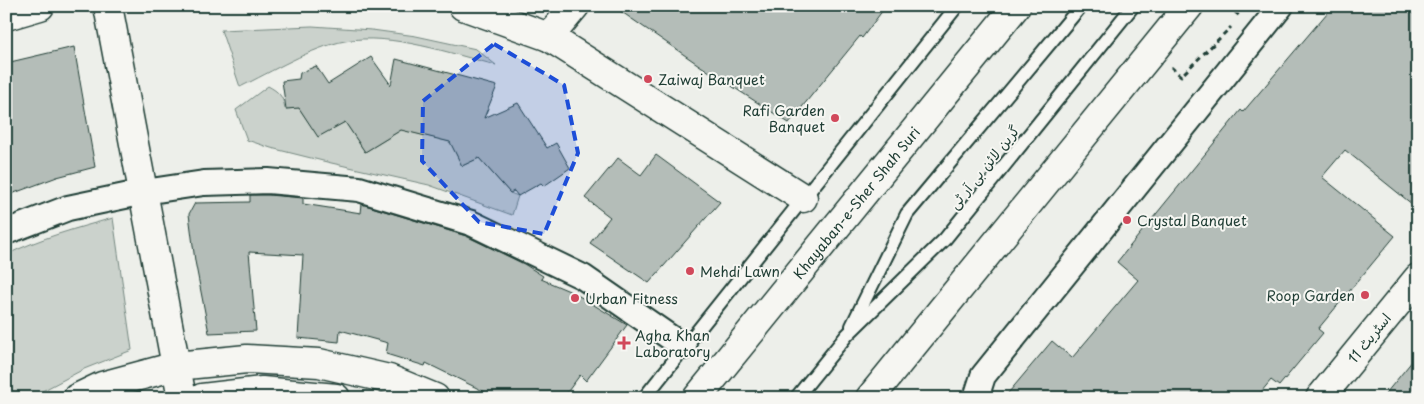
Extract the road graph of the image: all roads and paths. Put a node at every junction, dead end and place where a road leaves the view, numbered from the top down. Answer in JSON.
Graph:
{"nodes":[{"id":1,"x":40,"y":6,"type":"edge"},
{"id":2,"x":108,"y":6,"type":"edge"},
{"id":3,"x":463,"y":6,"type":"edge"},
{"id":4,"x":575,"y":6,"type":"edge"},
{"id":5,"x":957,"y":6,"type":"edge"},
{"id":6,"x":1016,"y":6,"type":"edge"},
{"id":7,"x":1081,"y":6,"type":"edge"},
{"id":8,"x":1133,"y":6,"type":"edge"},
{"id":9,"x":1189,"y":6,"type":"edge"},
{"id":10,"x":1228,"y":6,"type":"edge"},
{"id":11,"x":1280,"y":6,"type":"edge"},
{"id":12,"x":6,"y":16,"type":"edge"},
{"id":13,"x":549,"y":37,"type":"junction"},
{"id":14,"x":1181,"y":76,"type":"dead end"},
{"id":15,"x":144,"y":192,"type":"junction"},
{"id":16,"x":803,"y":198,"type":"junction"},
{"id":17,"x":6,"y":232,"type":"edge"},
{"id":18,"x":1418,"y":278,"type":"edge"},
{"id":19,"x":847,"y":335,"type":"junction"},
{"id":20,"x":684,"y":347,"type":"junction"},
{"id":21,"x":176,"y":366,"type":"junction"},
{"id":22,"x":78,"y":398,"type":"edge"},
{"id":23,"x":182,"y":398,"type":"edge"},
{"id":24,"x":202,"y":398,"type":"edge"},
{"id":25,"x":336,"y":398,"type":"edge"},
{"id":26,"x":435,"y":398,"type":"edge"},
{"id":27,"x":644,"y":398,"type":"edge"},
{"id":28,"x":697,"y":398,"type":"edge"},
{"id":29,"x":796,"y":398,"type":"edge"},
{"id":30,"x":870,"y":398,"type":"edge"},
{"id":31,"x":976,"y":398,"type":"edge"},
{"id":32,"x":1320,"y":398,"type":"edge"}],
"edges":[{"from":1,"to":12,"type":"street"},
{"from":2,"to":15,"type":"street"},
{"from":3,"to":13,"type":"street"},
{"from":4,"to":13,"type":"street"},
{"from":5,"to":16,"type":"lane"},
{"from":6,"to":28,"type":"street","name":"Khayaban-e-Sher Shah Suri"},
{"from":7,"to":19,"type":"lane","name":"گرین لائن بی آر ٹی"},
{"from":8,"to":19,"type":"lane","name":"گرین لائن بی آر ٹی"},
{"from":9,"to":30,"type":"street"},
{"from":10,"to":14,"type":"path"},
{"from":11,"to":31,"type":"street"},
{"from":13,"to":16,"type":"street"},
{"from":15,"to":17,"type":"street"},
{"from":15,"to":20,"type":"street"},
{"from":15,"to":21,"type":"street"},
{"from":16,"to":20,"type":"lane"},
{"from":18,"to":32,"type":"street","name":"اسٹریٹ 11"},
{"from":19,"to":29,"type":"lane","name":"گرین لائن بی آر ٹی"},
{"from":20,"to":27,"type":"lane"},
{"from":21,"to":22,"type":"street"},
{"from":21,"to":23,"type":"street"},
{"from":21,"to":26,"type":"street"},
{"from":24,"to":25,"type":"street"}]}
